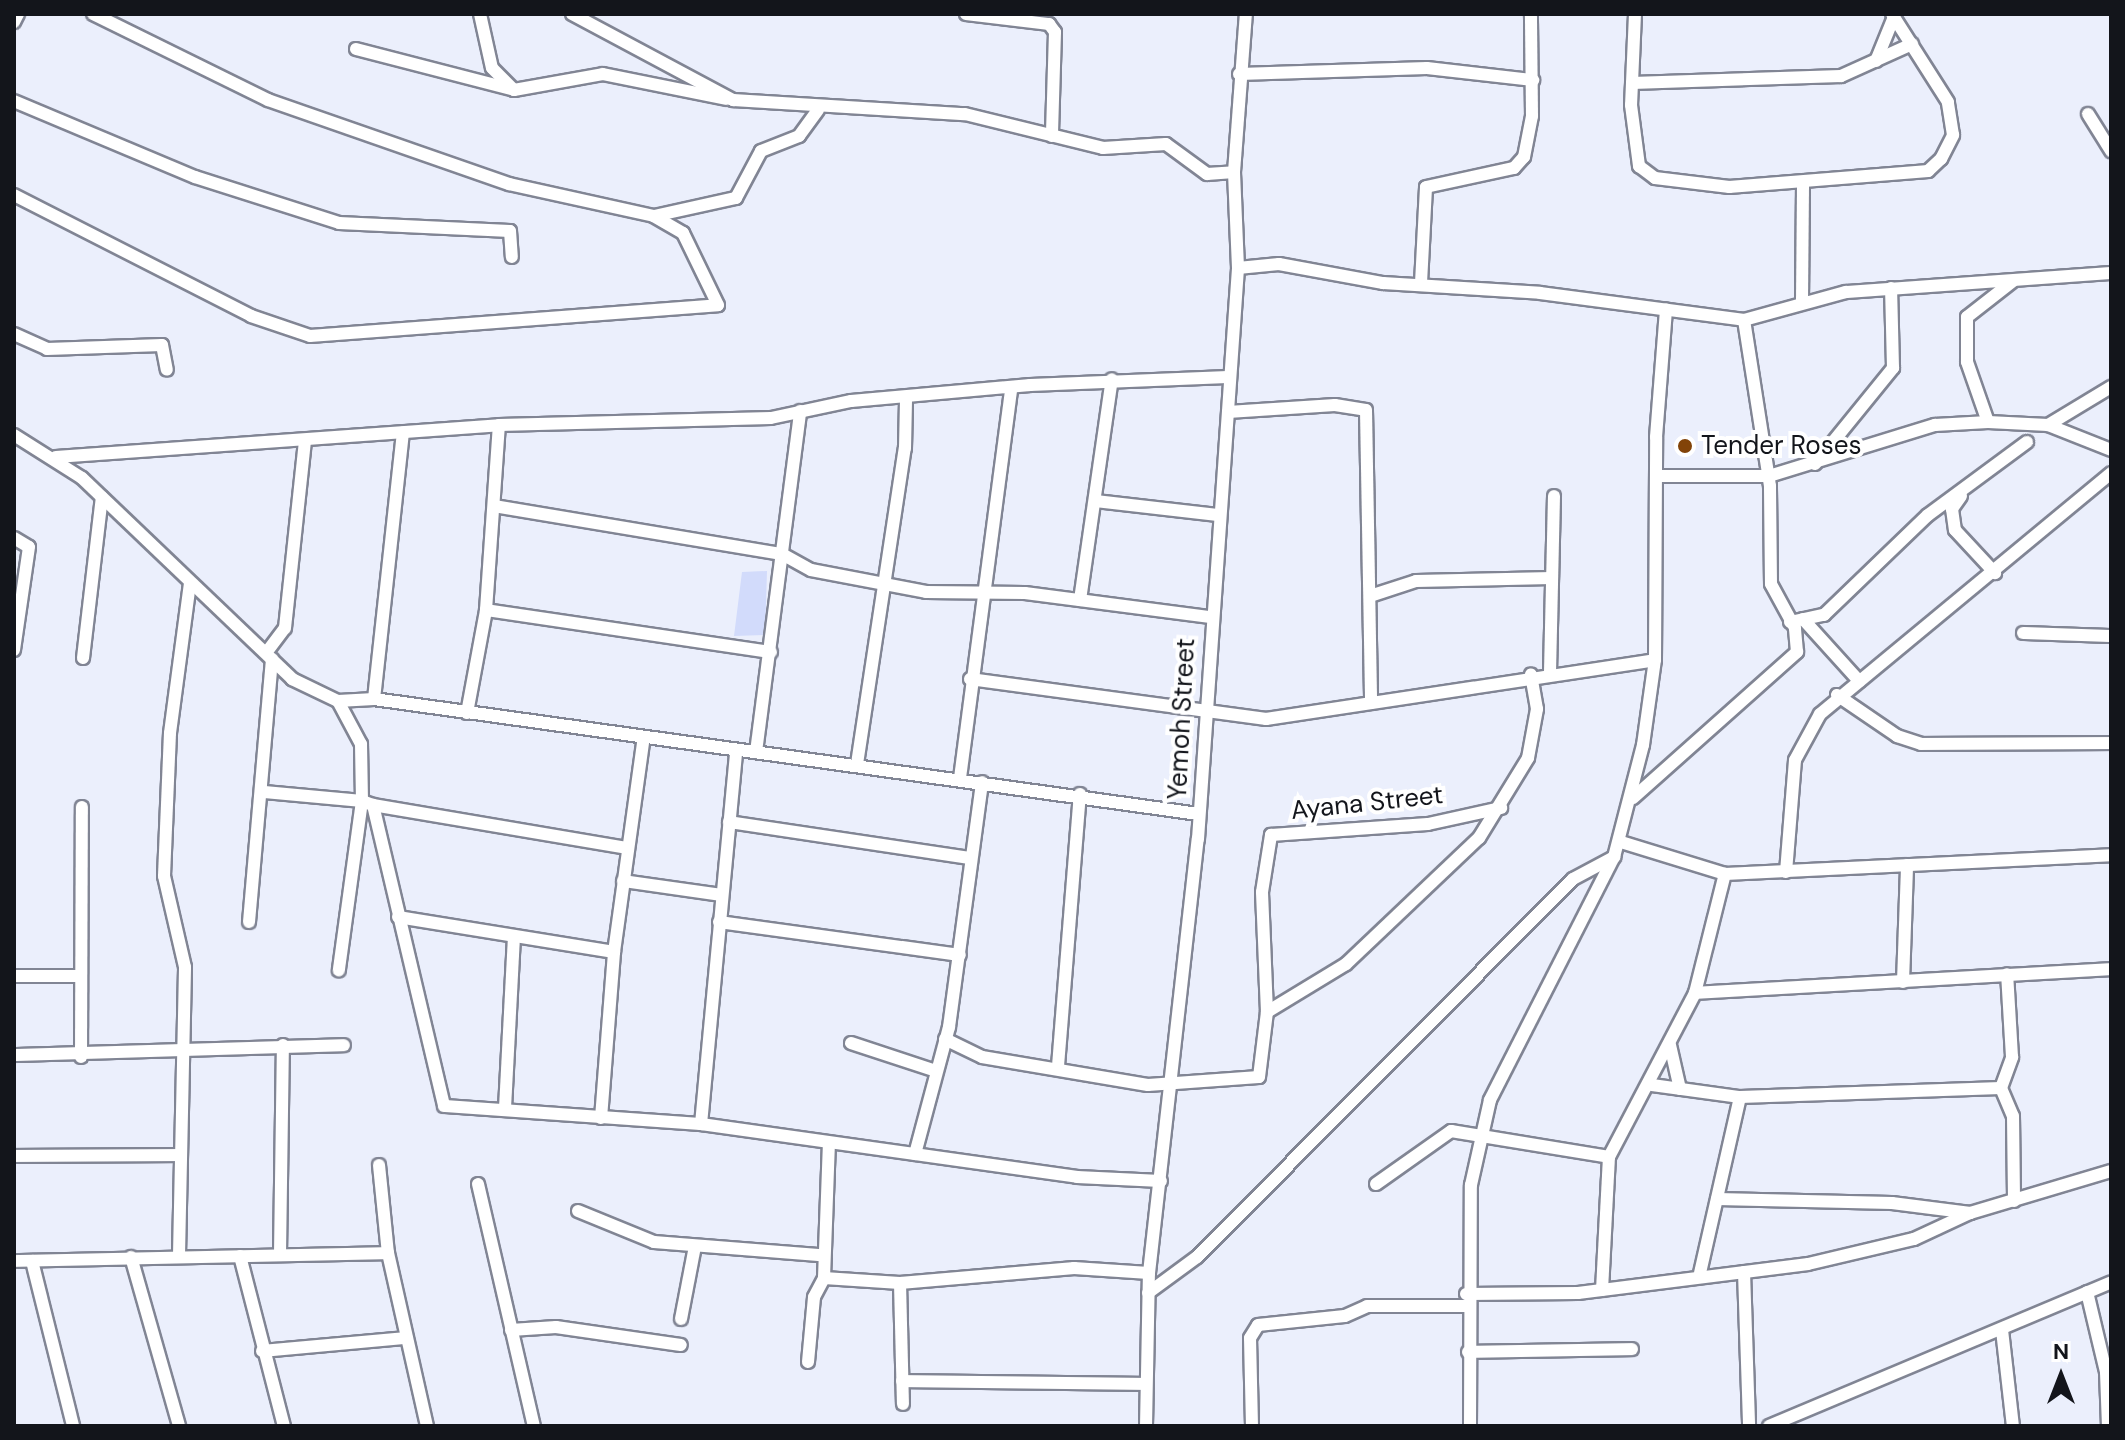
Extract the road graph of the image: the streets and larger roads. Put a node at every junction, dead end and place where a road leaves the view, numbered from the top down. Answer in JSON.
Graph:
{"nodes":[{"id":1,"x":93,"y":14,"type":"edge"},
{"id":2,"x":480,"y":14,"type":"edge"},
{"id":3,"x":572,"y":14,"type":"edge"},
{"id":4,"x":966,"y":14,"type":"edge"},
{"id":5,"x":1246,"y":14,"type":"edge"},
{"id":6,"x":1531,"y":14,"type":"edge"},
{"id":7,"x":1635,"y":14,"type":"edge"},
{"id":8,"x":1893,"y":15,"type":"edge"},
{"id":9,"x":108,"y":17,"type":"edge"},
{"id":10,"x":1912,"y":44,"type":"junction"},
{"id":11,"x":356,"y":49,"type":"dead end"},
{"id":12,"x":1876,"y":61,"type":"junction"},
{"id":13,"x":1239,"y":74,"type":"junction"},
{"id":14,"x":1533,"y":80,"type":"junction"},
{"id":15,"x":1632,"y":83,"type":"junction"},
{"id":16,"x":514,"y":90,"type":"junction"},
{"id":17,"x":733,"y":100,"type":"junction"},
{"id":18,"x":14,"y":101,"type":"edge"},
{"id":19,"x":818,"y":110,"type":"junction"},
{"id":20,"x":2088,"y":114,"type":"dead end"},
{"id":21,"x":1052,"y":136,"type":"junction"},
{"id":22,"x":2111,"y":151,"type":"edge"},
{"id":23,"x":1234,"y":172,"type":"junction"},
{"id":24,"x":1803,"y":183,"type":"junction"},
{"id":25,"x":14,"y":195,"type":"edge"},
{"id":26,"x":654,"y":216,"type":"junction"},
{"id":27,"x":512,"y":257,"type":"dead end"},
{"id":28,"x":1238,"y":268,"type":"junction"},
{"id":29,"x":2111,"y":273,"type":"edge"},
{"id":30,"x":2016,"y":279,"type":"junction"},
{"id":31,"x":1421,"y":283,"type":"junction"},
{"id":32,"x":1891,"y":288,"type":"junction"},
{"id":33,"x":1802,"y":301,"type":"junction"},
{"id":34,"x":1666,"y":309,"type":"junction"},
{"id":35,"x":1744,"y":320,"type":"junction"},
{"id":36,"x":14,"y":334,"type":"edge"},
{"id":37,"x":167,"y":370,"type":"dead end"},
{"id":38,"x":1228,"y":377,"type":"junction"},
{"id":39,"x":1112,"y":379,"type":"junction"},
{"id":40,"x":2111,"y":387,"type":"edge"},
{"id":41,"x":1011,"y":389,"type":"junction"},
{"id":42,"x":906,"y":401,"type":"junction"},
{"id":43,"x":800,"y":411,"type":"junction"},
{"id":44,"x":1228,"y":412,"type":"junction"},
{"id":45,"x":1988,"y":422,"type":"junction"},
{"id":46,"x":2010,"y":424,"type":"junction"},
{"id":47,"x":499,"y":425,"type":"junction"},
{"id":48,"x":2048,"y":425,"type":"junction"},
{"id":49,"x":403,"y":433,"type":"junction"},
{"id":50,"x":14,"y":435,"type":"edge"},
{"id":51,"x":305,"y":442,"type":"junction"},
{"id":52,"x":2027,"y":442,"type":"junction"},
{"id":53,"x":2111,"y":450,"type":"edge"},
{"id":54,"x":56,"y":457,"type":"junction"},
{"id":55,"x":1815,"y":464,"type":"junction"},
{"id":56,"x":2111,"y":473,"type":"edge"},
{"id":57,"x":1659,"y":476,"type":"junction"},
{"id":58,"x":1769,"y":476,"type":"junction"},
{"id":59,"x":1554,"y":496,"type":"dead end"},
{"id":60,"x":102,"y":497,"type":"junction"},
{"id":61,"x":1095,"y":501,"type":"junction"},
{"id":62,"x":494,"y":506,"type":"junction"},
{"id":63,"x":1218,"y":515,"type":"junction"},
{"id":64,"x":14,"y":538,"type":"edge"},
{"id":65,"x":782,"y":554,"type":"junction"},
{"id":66,"x":1995,"y":573,"type":"junction"},
{"id":67,"x":1552,"y":578,"type":"junction"},
{"id":68,"x":190,"y":584,"type":"junction"},
{"id":69,"x":884,"y":585,"type":"junction"},
{"id":70,"x":984,"y":593,"type":"junction"},
{"id":71,"x":1370,"y":596,"type":"junction"},
{"id":72,"x":1080,"y":600,"type":"junction"},
{"id":73,"x":486,"y":610,"type":"junction"},
{"id":74,"x":1210,"y":617,"type":"junction"},
{"id":75,"x":1797,"y":620,"type":"junction"},
{"id":76,"x":2023,"y":633,"type":"dead end"},
{"id":77,"x":2111,"y":636,"type":"edge"},
{"id":78,"x":2111,"y":649,"type":"edge"},
{"id":79,"x":14,"y":650,"type":"edge"},
{"id":80,"x":771,"y":652,"type":"junction"},
{"id":81,"x":269,"y":656,"type":"junction"},
{"id":82,"x":83,"y":658,"type":"dead end"},
{"id":83,"x":1655,"y":660,"type":"junction"},
{"id":84,"x":1550,"y":672,"type":"junction"},
{"id":85,"x":1531,"y":675,"type":"junction"},
{"id":86,"x":970,"y":679,"type":"junction"},
{"id":87,"x":1859,"y":681,"type":"junction"},
{"id":88,"x":1837,"y":695,"type":"junction"},
{"id":89,"x":374,"y":699,"type":"junction"},
{"id":90,"x":338,"y":701,"type":"junction"},
{"id":91,"x":1371,"y":703,"type":"junction"},
{"id":92,"x":467,"y":713,"type":"junction"},
{"id":93,"x":1206,"y":716,"type":"junction"},
{"id":94,"x":643,"y":742,"type":"junction"},
{"id":95,"x":2111,"y":743,"type":"edge"},
{"id":96,"x":736,"y":751,"type":"junction"},
{"id":97,"x":756,"y":752,"type":"junction"},
{"id":98,"x":857,"y":764,"type":"junction"},
{"id":99,"x":960,"y":778,"type":"junction"},
{"id":100,"x":982,"y":782,"type":"junction"},
{"id":101,"x":265,"y":792,"type":"junction"},
{"id":102,"x":1080,"y":794,"type":"junction"},
{"id":103,"x":1633,"y":798,"type":"junction"},
{"id":104,"x":368,"y":803,"type":"junction"},
{"id":105,"x":82,"y":807,"type":"dead end"},
{"id":106,"x":1501,"y":808,"type":"junction"},
{"id":107,"x":1199,"y":814,"type":"junction"},
{"id":108,"x":729,"y":822,"type":"junction"},
{"id":109,"x":1621,"y":842,"type":"junction"},
{"id":110,"x":626,"y":848,"type":"junction"},
{"id":111,"x":2111,"y":855,"type":"edge"},
{"id":112,"x":1614,"y":857,"type":"junction"},
{"id":113,"x":970,"y":858,"type":"junction"},
{"id":114,"x":1907,"y":865,"type":"junction"},
{"id":115,"x":1786,"y":872,"type":"junction"},
{"id":116,"x":1725,"y":874,"type":"junction"},
{"id":117,"x":623,"y":881,"type":"junction"},
{"id":118,"x":721,"y":895,"type":"junction"},
{"id":119,"x":398,"y":917,"type":"junction"},
{"id":120,"x":249,"y":922,"type":"dead end"},
{"id":121,"x":719,"y":922,"type":"junction"},
{"id":122,"x":514,"y":937,"type":"junction"},
{"id":123,"x":614,"y":952,"type":"junction"},
{"id":124,"x":960,"y":955,"type":"junction"},
{"id":125,"x":2111,"y":969,"type":"edge"},
{"id":126,"x":339,"y":970,"type":"dead end"},
{"id":127,"x":2007,"y":974,"type":"junction"},
{"id":128,"x":14,"y":976,"type":"edge"},
{"id":129,"x":81,"y":976,"type":"junction"},
{"id":130,"x":1903,"y":982,"type":"junction"},
{"id":131,"x":1695,"y":993,"type":"junction"},
{"id":132,"x":1267,"y":1012,"type":"junction"},
{"id":133,"x":945,"y":1039,"type":"junction"},
{"id":134,"x":851,"y":1043,"type":"dead end"},
{"id":135,"x":283,"y":1045,"type":"junction"},
{"id":136,"x":344,"y":1045,"type":"dead end"},
{"id":137,"x":1670,"y":1045,"type":"junction"},
{"id":138,"x":185,"y":1049,"type":"junction"},
{"id":139,"x":14,"y":1055,"type":"edge"},
{"id":140,"x":81,"y":1057,"type":"junction"},
{"id":141,"x":1058,"y":1066,"type":"junction"},
{"id":142,"x":933,"y":1070,"type":"junction"},
{"id":143,"x":1173,"y":1085,"type":"junction"},
{"id":144,"x":1652,"y":1085,"type":"junction"},
{"id":145,"x":2001,"y":1088,"type":"junction"},
{"id":146,"x":1680,"y":1089,"type":"junction"},
{"id":147,"x":1740,"y":1097,"type":"junction"},
{"id":148,"x":505,"y":1108,"type":"junction"},
{"id":149,"x":601,"y":1118,"type":"junction"},
{"id":150,"x":701,"y":1124,"type":"junction"},
{"id":151,"x":1484,"y":1140,"type":"junction"},
{"id":152,"x":829,"y":1144,"type":"junction"},
{"id":153,"x":915,"y":1154,"type":"junction"},
{"id":154,"x":181,"y":1155,"type":"junction"},
{"id":155,"x":14,"y":1156,"type":"edge"},
{"id":156,"x":1609,"y":1157,"type":"junction"},
{"id":157,"x":379,"y":1165,"type":"dead end"},
{"id":158,"x":2111,"y":1171,"type":"edge"},
{"id":159,"x":1161,"y":1181,"type":"junction"},
{"id":160,"x":478,"y":1184,"type":"dead end"},
{"id":161,"x":1376,"y":1184,"type":"dead end"},
{"id":162,"x":1717,"y":1199,"type":"junction"},
{"id":163,"x":2014,"y":1201,"type":"junction"},
{"id":164,"x":578,"y":1211,"type":"dead end"},
{"id":165,"x":1970,"y":1213,"type":"junction"},
{"id":166,"x":695,"y":1246,"type":"junction"},
{"id":167,"x":388,"y":1253,"type":"junction"},
{"id":168,"x":280,"y":1254,"type":"junction"},
{"id":169,"x":179,"y":1255,"type":"junction"},
{"id":170,"x":821,"y":1255,"type":"junction"},
{"id":171,"x":240,"y":1256,"type":"junction"},
{"id":172,"x":131,"y":1257,"type":"junction"},
{"id":173,"x":14,"y":1261,"type":"edge"},
{"id":174,"x":32,"y":1261,"type":"junction"},
{"id":175,"x":1744,"y":1272,"type":"junction"},
{"id":176,"x":1149,"y":1273,"type":"junction"},
{"id":177,"x":1700,"y":1273,"type":"junction"},
{"id":178,"x":824,"y":1278,"type":"junction"},
{"id":179,"x":2111,"y":1282,"type":"edge"},
{"id":180,"x":900,"y":1283,"type":"junction"},
{"id":181,"x":1602,"y":1290,"type":"junction"},
{"id":182,"x":2087,"y":1292,"type":"junction"},
{"id":183,"x":1148,"y":1293,"type":"junction"},
{"id":184,"x":1466,"y":1300,"type":"junction"},
{"id":185,"x":681,"y":1319,"type":"dead end"},
{"id":186,"x":511,"y":1330,"type":"junction"},
{"id":187,"x":2002,"y":1330,"type":"junction"},
{"id":188,"x":406,"y":1338,"type":"junction"},
{"id":189,"x":681,"y":1345,"type":"dead end"},
{"id":190,"x":1632,"y":1349,"type":"dead end"},
{"id":191,"x":262,"y":1351,"type":"junction"},
{"id":192,"x":1468,"y":1352,"type":"junction"},
{"id":193,"x":808,"y":1362,"type":"dead end"},
{"id":194,"x":902,"y":1381,"type":"junction"},
{"id":195,"x":1145,"y":1384,"type":"junction"},
{"id":196,"x":903,"y":1404,"type":"dead end"},
{"id":197,"x":73,"y":1426,"type":"edge"},
{"id":198,"x":179,"y":1426,"type":"edge"},
{"id":199,"x":284,"y":1426,"type":"edge"},
{"id":200,"x":427,"y":1426,"type":"edge"},
{"id":201,"x":534,"y":1426,"type":"edge"},
{"id":202,"x":1146,"y":1426,"type":"edge"},
{"id":203,"x":1252,"y":1426,"type":"edge"},
{"id":204,"x":1470,"y":1426,"type":"edge"},
{"id":205,"x":1749,"y":1426,"type":"edge"},
{"id":206,"x":1769,"y":1426,"type":"edge"},
{"id":207,"x":2013,"y":1426,"type":"edge"},
{"id":208,"x":2108,"y":1426,"type":"edge"}],
"edges":[{"from":1,"to":9,"type":"street"},
{"from":2,"to":16,"type":"street"},
{"from":3,"to":17,"type":"street"},
{"from":4,"to":21,"type":"street"},
{"from":5,"to":13,"type":"street","name":"Yemoh Street"},
{"from":6,"to":14,"type":"street"},
{"from":7,"to":15,"type":"street"},
{"from":8,"to":10,"type":"street"},
{"from":8,"to":12,"type":"street"},
{"from":9,"to":26,"type":"street"},
{"from":10,"to":12,"type":"street"},
{"from":10,"to":24,"type":"street"},
{"from":11,"to":16,"type":"street"},
{"from":12,"to":15,"type":"street"},
{"from":13,"to":14,"type":"street"},
{"from":13,"to":23,"type":"street","name":"Yemoh Street"},
{"from":14,"to":31,"type":"street"},
{"from":15,"to":24,"type":"street"},
{"from":16,"to":17,"type":"street"},
{"from":17,"to":19,"type":"street"},
{"from":18,"to":27,"type":"street"},
{"from":19,"to":21,"type":"street"},
{"from":19,"to":26,"type":"street"},
{"from":20,"to":22,"type":"street"},
{"from":21,"to":23,"type":"street"},
{"from":23,"to":28,"type":"street","name":"Yemoh Street"},
{"from":24,"to":33,"type":"street"},
{"from":25,"to":26,"type":"street"},
{"from":28,"to":31,"type":"street"},
{"from":28,"to":38,"type":"street","name":"Yemoh Street"},
{"from":29,"to":30,"type":"street"},
{"from":30,"to":32,"type":"street"},
{"from":30,"to":45,"type":"street"},
{"from":31,"to":34,"type":"street"},
{"from":32,"to":33,"type":"street"},
{"from":32,"to":55,"type":"street"},
{"from":33,"to":35,"type":"street"},
{"from":34,"to":35,"type":"street"},
{"from":34,"to":57,"type":"street"},
{"from":35,"to":58,"type":"street"},
{"from":36,"to":37,"type":"street"},
{"from":38,"to":39,"type":"street"},
{"from":38,"to":44,"type":"street","name":"Yemoh Street"},
{"from":39,"to":41,"type":"street"},
{"from":39,"to":61,"type":"street"},
{"from":40,"to":48,"type":"street"},
{"from":41,"to":42,"type":"street"},
{"from":41,"to":70,"type":"street"},
{"from":42,"to":43,"type":"street"},
{"from":42,"to":69,"type":"street"},
{"from":43,"to":47,"type":"street"},
{"from":43,"to":65,"type":"street"},
{"from":44,"to":63,"type":"street","name":"Yemoh Street"},
{"from":44,"to":71,"type":"street"},
{"from":45,"to":46,"type":"street"},
{"from":45,"to":55,"type":"street"},
{"from":46,"to":48,"type":"street"},
{"from":46,"to":52,"type":"street"},
{"from":47,"to":49,"type":"street"},
{"from":47,"to":62,"type":"street"},
{"from":48,"to":53,"type":"street"},
{"from":49,"to":51,"type":"street"},
{"from":49,"to":89,"type":"street"},
{"from":50,"to":54,"type":"street"},
{"from":51,"to":54,"type":"street"},
{"from":51,"to":81,"type":"street"},
{"from":52,"to":66,"type":"street"},
{"from":52,"to":75,"type":"street"},
{"from":54,"to":60,"type":"street"},
{"from":55,"to":58,"type":"street"},
{"from":56,"to":66,"type":"street"},
{"from":57,"to":58,"type":"street"},
{"from":57,"to":83,"type":"street"},
{"from":58,"to":75,"type":"street"},
{"from":59,"to":67,"type":"street"},
{"from":60,"to":68,"type":"street"},
{"from":60,"to":82,"type":"street"},
{"from":61,"to":63,"type":"street"},
{"from":61,"to":72,"type":"street"},
{"from":62,"to":65,"type":"street"},
{"from":62,"to":73,"type":"street"},
{"from":63,"to":74,"type":"street","name":"Yemoh Street"},
{"from":64,"to":79,"type":"street"},
{"from":65,"to":69,"type":"street"},
{"from":65,"to":80,"type":"street"},
{"from":66,"to":87,"type":"street"},
{"from":67,"to":71,"type":"street"},
{"from":67,"to":84,"type":"street"},
{"from":68,"to":81,"type":"street"},
{"from":68,"to":138,"type":"street"},
{"from":69,"to":70,"type":"street"},
{"from":69,"to":98,"type":"street"},
{"from":70,"to":72,"type":"street"},
{"from":70,"to":86,"type":"street"},
{"from":71,"to":91,"type":"street"},
{"from":72,"to":74,"type":"street"},
{"from":73,"to":80,"type":"street"},
{"from":73,"to":92,"type":"street"},
{"from":74,"to":93,"type":"street","name":"Yemoh Street"},
{"from":75,"to":87,"type":"street"},
{"from":75,"to":103,"type":"street"},
{"from":76,"to":77,"type":"street"},
{"from":77,"to":78,"type":"street"},
{"from":80,"to":97,"type":"street"},
{"from":81,"to":90,"type":"street"},
{"from":81,"to":101,"type":"street"},
{"from":83,"to":84,"type":"street"},
{"from":83,"to":103,"type":"street"},
{"from":84,"to":85,"type":"street"},
{"from":85,"to":91,"type":"street"},
{"from":85,"to":106,"type":"street"},
{"from":86,"to":93,"type":"street"},
{"from":86,"to":99,"type":"street"},
{"from":87,"to":88,"type":"street"},
{"from":88,"to":95,"type":"street"},
{"from":88,"to":115,"type":"street"},
{"from":89,"to":90,"type":"street"},
{"from":89,"to":92,"type":"street"},
{"from":90,"to":104,"type":"street"},
{"from":91,"to":93,"type":"street"},
{"from":92,"to":94,"type":"street"},
{"from":93,"to":107,"type":"street","name":"Yemoh Street"},
{"from":94,"to":96,"type":"street"},
{"from":94,"to":110,"type":"street"},
{"from":96,"to":97,"type":"street"},
{"from":96,"to":108,"type":"street"},
{"from":97,"to":98,"type":"street"},
{"from":98,"to":99,"type":"street"},
{"from":99,"to":100,"type":"street"},
{"from":100,"to":102,"type":"street"},
{"from":100,"to":113,"type":"street"},
{"from":101,"to":104,"type":"street"},
{"from":101,"to":120,"type":"street"},
{"from":102,"to":107,"type":"street"},
{"from":102,"to":141,"type":"street"},
{"from":103,"to":109,"type":"street"},
{"from":104,"to":110,"type":"street"},
{"from":104,"to":119,"type":"street"},
{"from":104,"to":126,"type":"street"},
{"from":105,"to":129,"type":"street"},
{"from":106,"to":132,"type":"street"},
{"from":106,"to":132,"type":"street","name":"Ayana Street"},
{"from":107,"to":143,"type":"street","name":"Yemoh Street"},
{"from":108,"to":113,"type":"street"},
{"from":108,"to":118,"type":"street"},
{"from":109,"to":112,"type":"street"},
{"from":109,"to":116,"type":"street"},
{"from":110,"to":117,"type":"street"},
{"from":111,"to":114,"type":"street"},
{"from":112,"to":151,"type":"street"},
{"from":112,"to":183,"type":"street"},
{"from":113,"to":124,"type":"street"},
{"from":114,"to":115,"type":"street"},
{"from":114,"to":130,"type":"street"},
{"from":115,"to":116,"type":"street"},
{"from":116,"to":131,"type":"street"},
{"from":117,"to":118,"type":"street"},
{"from":117,"to":123,"type":"street"},
{"from":118,"to":121,"type":"street"},
{"from":119,"to":122,"type":"street"},
{"from":119,"to":148,"type":"street"},
{"from":121,"to":124,"type":"street"},
{"from":121,"to":150,"type":"street"},
{"from":122,"to":123,"type":"street"},
{"from":122,"to":148,"type":"street"},
{"from":123,"to":149,"type":"street"},
{"from":124,"to":133,"type":"street"},
{"from":125,"to":127,"type":"street"},
{"from":127,"to":130,"type":"street"},
{"from":127,"to":145,"type":"street"},
{"from":128,"to":129,"type":"street"},
{"from":129,"to":140,"type":"street"},
{"from":130,"to":131,"type":"street"},
{"from":131,"to":137,"type":"street"},
{"from":132,"to":143,"type":"street"},
{"from":133,"to":141,"type":"street"},
{"from":133,"to":142,"type":"street"},
{"from":134,"to":142,"type":"street"},
{"from":135,"to":136,"type":"street"},
{"from":135,"to":138,"type":"street"},
{"from":135,"to":168,"type":"street"},
{"from":137,"to":144,"type":"street"},
{"from":137,"to":146,"type":"street"},
{"from":138,"to":140,"type":"street"},
{"from":138,"to":154,"type":"street"},
{"from":139,"to":140,"type":"street"},
{"from":141,"to":143,"type":"street"},
{"from":142,"to":153,"type":"street"},
{"from":143,"to":159,"type":"street","name":"Yemoh Street"},
{"from":144,"to":146,"type":"street"},
{"from":144,"to":156,"type":"street"},
{"from":145,"to":147,"type":"street"},
{"from":145,"to":163,"type":"street"},
{"from":146,"to":147,"type":"street"},
{"from":147,"to":162,"type":"street"},
{"from":148,"to":149,"type":"street"},
{"from":149,"to":150,"type":"street"},
{"from":150,"to":152,"type":"street"},
{"from":151,"to":156,"type":"street"},
{"from":151,"to":161,"type":"street"},
{"from":151,"to":184,"type":"street"},
{"from":152,"to":153,"type":"street"},
{"from":152,"to":170,"type":"street"},
{"from":153,"to":159,"type":"street"},
{"from":154,"to":155,"type":"street"},
{"from":154,"to":169,"type":"street"},
{"from":156,"to":181,"type":"street"},
{"from":157,"to":167,"type":"street"},
{"from":158,"to":163,"type":"street"},
{"from":159,"to":176,"type":"street","name":"Yemoh Street"},
{"from":160,"to":186,"type":"street"},
{"from":162,"to":165,"type":"street"},
{"from":162,"to":177,"type":"street"},
{"from":163,"to":165,"type":"street"},
{"from":164,"to":166,"type":"street"},
{"from":165,"to":175,"type":"street"},
{"from":166,"to":170,"type":"street"},
{"from":166,"to":185,"type":"street"},
{"from":167,"to":168,"type":"street"},
{"from":167,"to":188,"type":"street"},
{"from":168,"to":171,"type":"street"},
{"from":169,"to":171,"type":"street"},
{"from":169,"to":172,"type":"street"},
{"from":170,"to":178,"type":"street"},
{"from":171,"to":191,"type":"street"},
{"from":172,"to":174,"type":"street"},
{"from":172,"to":198,"type":"street"},
{"from":173,"to":174,"type":"street"},
{"from":174,"to":197,"type":"street"},
{"from":175,"to":177,"type":"street"},
{"from":175,"to":205,"type":"street"},
{"from":176,"to":180,"type":"street"},
{"from":176,"to":183,"type":"street","name":"Yemoh Street"},
{"from":177,"to":181,"type":"street"},
{"from":178,"to":180,"type":"street"},
{"from":178,"to":193,"type":"street"},
{"from":179,"to":182,"type":"street"},
{"from":180,"to":194,"type":"street"},
{"from":181,"to":184,"type":"street"},
{"from":182,"to":187,"type":"street"},
{"from":182,"to":208,"type":"street"},
{"from":183,"to":195,"type":"street","name":"Yemoh Street"},
{"from":184,"to":192,"type":"street"},
{"from":184,"to":203,"type":"street"},
{"from":186,"to":189,"type":"street"},
{"from":186,"to":201,"type":"street"},
{"from":187,"to":206,"type":"street"},
{"from":187,"to":207,"type":"street"},
{"from":188,"to":191,"type":"street"},
{"from":188,"to":200,"type":"street"},
{"from":190,"to":192,"type":"street"},
{"from":191,"to":199,"type":"street"},
{"from":192,"to":204,"type":"street"},
{"from":194,"to":195,"type":"street"},
{"from":194,"to":196,"type":"street"},
{"from":195,"to":202,"type":"street","name":"Yemoh Street"}]}
